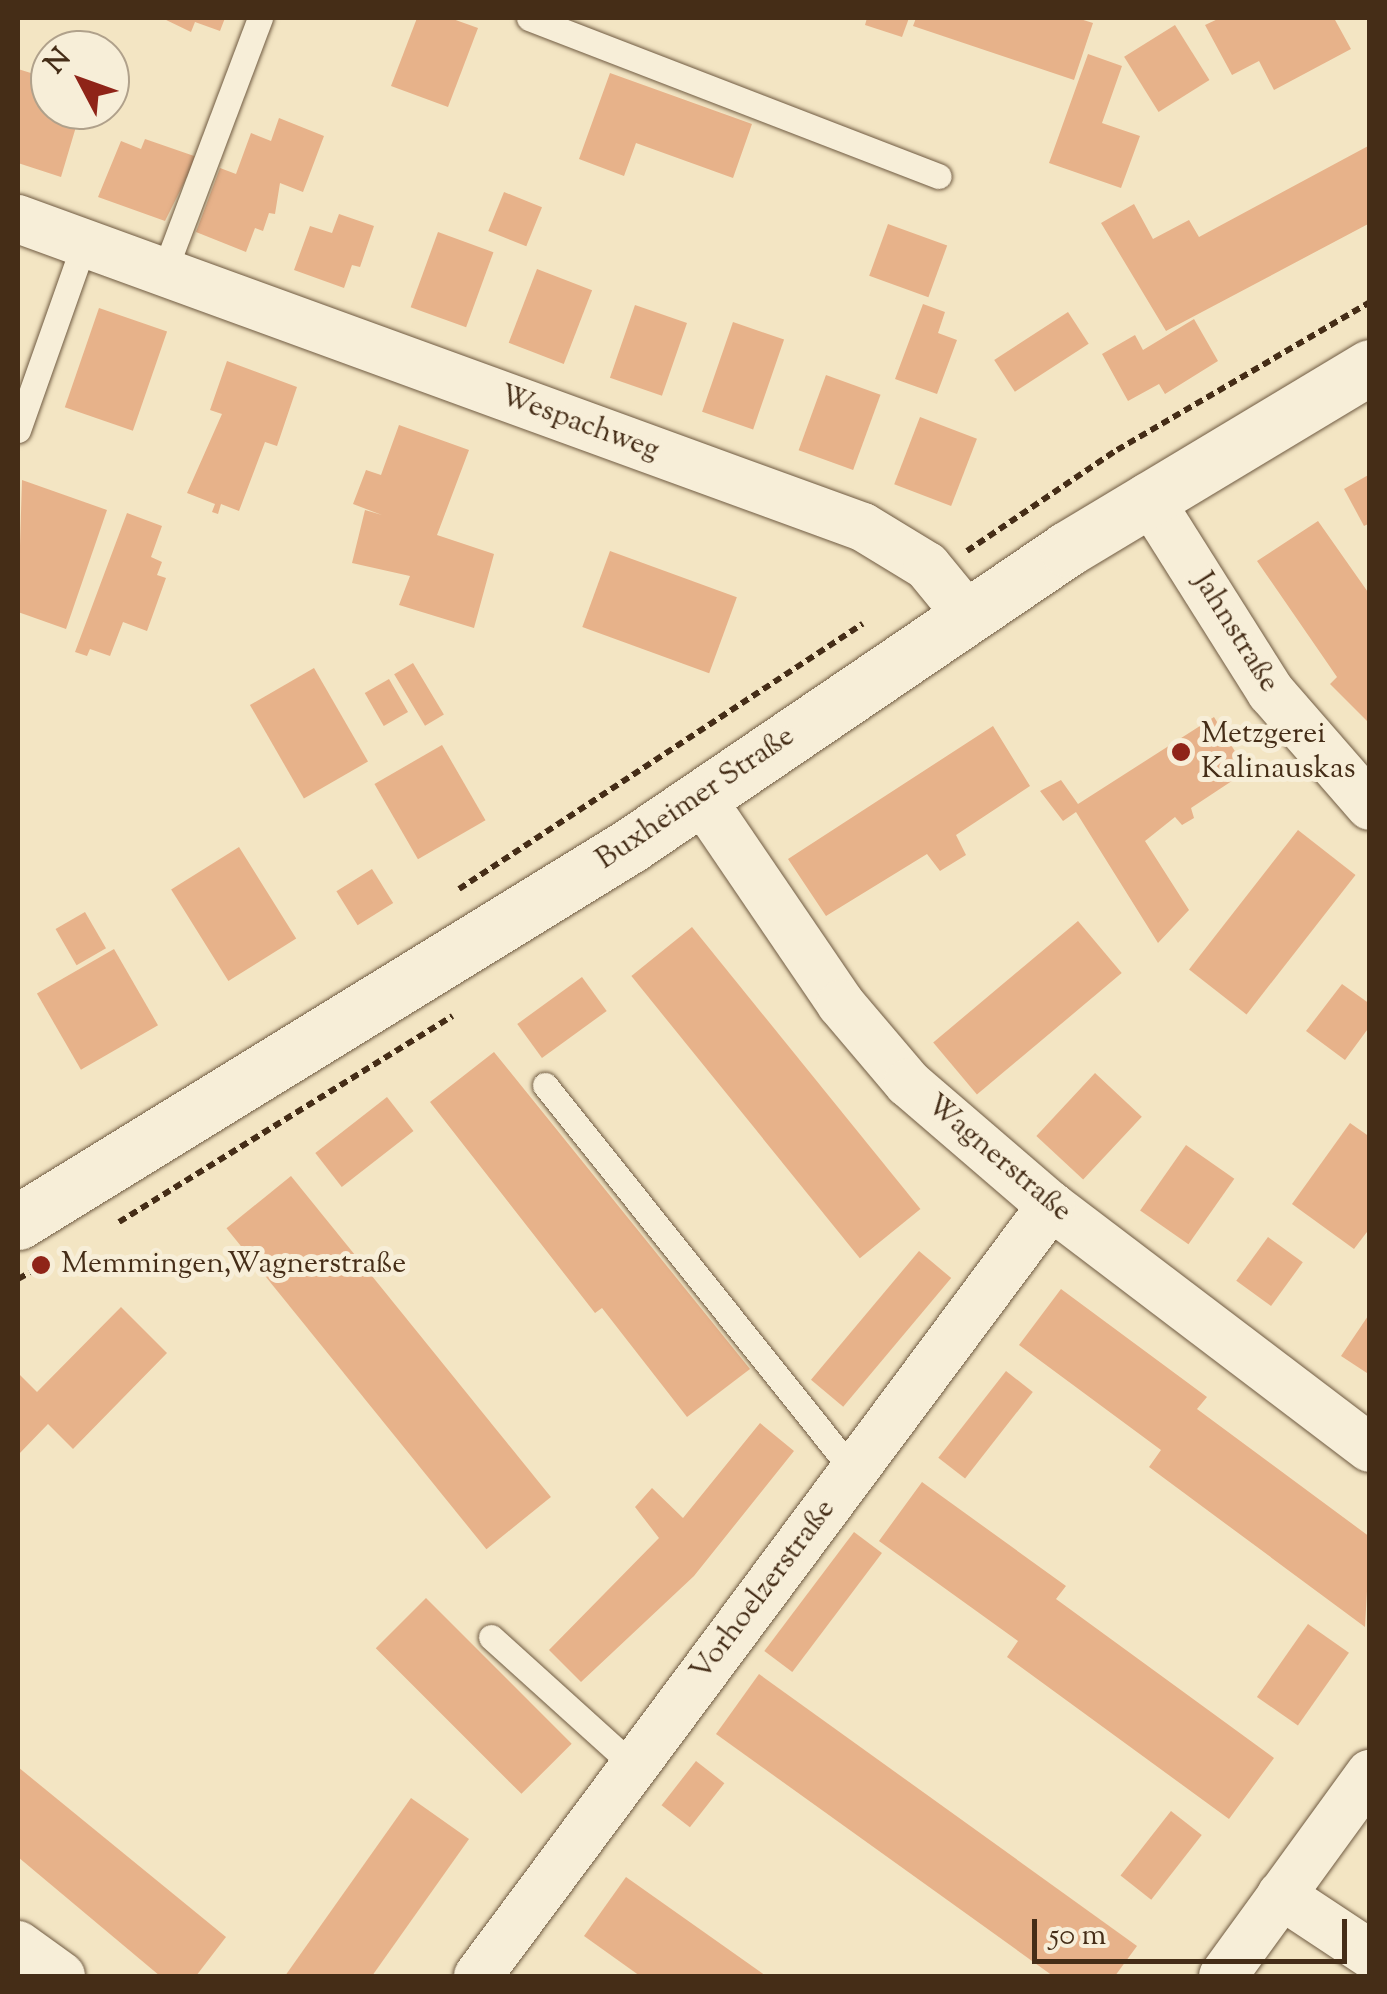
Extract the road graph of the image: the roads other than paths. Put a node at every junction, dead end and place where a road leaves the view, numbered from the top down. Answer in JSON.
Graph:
{"nodes":[{"id":1,"x":260,"y":18,"type":"edge"},
{"id":2,"x":529,"y":18,"type":"edge"},
{"id":3,"x":940,"y":176,"type":"dead end"},
{"id":4,"x":18,"y":219,"type":"edge"},
{"id":5,"x":84,"y":244,"type":"junction"},
{"id":6,"x":164,"y":272,"type":"junction"},
{"id":7,"x":1370,"y":367,"type":"edge"},
{"id":8,"x":18,"y":430,"type":"edge"},
{"id":9,"x":1148,"y":497,"type":"junction"},
{"id":10,"x":968,"y":616,"type":"junction"},
{"id":11,"x":701,"y":798,"type":"junction"},
{"id":12,"x":1370,"y":806,"type":"edge"},
{"id":13,"x":545,"y":1085,"type":"dead end"},
{"id":14,"x":1051,"y":1206,"type":"junction"},
{"id":15,"x":18,"y":1222,"type":"edge"},
{"id":16,"x":1370,"y":1448,"type":"edge"},
{"id":17,"x":853,"y":1471,"type":"junction"},
{"id":18,"x":492,"y":1637,"type":"dead end"},
{"id":19,"x":634,"y":1766,"type":"junction"},
{"id":20,"x":1370,"y":1774,"type":"edge"},
{"id":21,"x":1281,"y":1895,"type":"junction"},
{"id":22,"x":18,"y":1946,"type":"edge"},
{"id":23,"x":1370,"y":1954,"type":"edge"},
{"id":24,"x":61,"y":1976,"type":"edge"},
{"id":25,"x":478,"y":1976,"type":"edge"},
{"id":26,"x":1223,"y":1976,"type":"edge"}],
"edges":[{"from":1,"to":6,"type":"lane"},
{"from":2,"to":3,"type":"lane"},
{"from":4,"to":5,"type":"street","name":"Wespachweg"},
{"from":5,"to":6,"type":"street","name":"Wespachweg"},
{"from":5,"to":8,"type":"lane"},
{"from":6,"to":10,"type":"street","name":"Wespachweg"},
{"from":7,"to":9,"type":"main road","name":"Buxheimer Straße"},
{"from":9,"to":10,"type":"main road","name":"Buxheimer Straße"},
{"from":9,"to":12,"type":"street","name":"Jahnstraße"},
{"from":10,"to":11,"type":"main road","name":"Buxheimer Straße"},
{"from":11,"to":14,"type":"street","name":"Wagnerstraße"},
{"from":11,"to":15,"type":"main road","name":"Buxheimer Straße"},
{"from":13,"to":17,"type":"lane"},
{"from":14,"to":16,"type":"street","name":"Wagnerstraße"},
{"from":14,"to":17,"type":"street","name":"Vorhoelzerstraße"},
{"from":17,"to":19,"type":"street","name":"Vorhoelzerstraße"},
{"from":18,"to":19,"type":"lane"},
{"from":19,"to":25,"type":"street","name":"Vorhoelzerstraße"},
{"from":20,"to":21,"type":"street"},
{"from":21,"to":23,"type":"street"},
{"from":21,"to":26,"type":"street"},
{"from":22,"to":24,"type":"street"}]}
